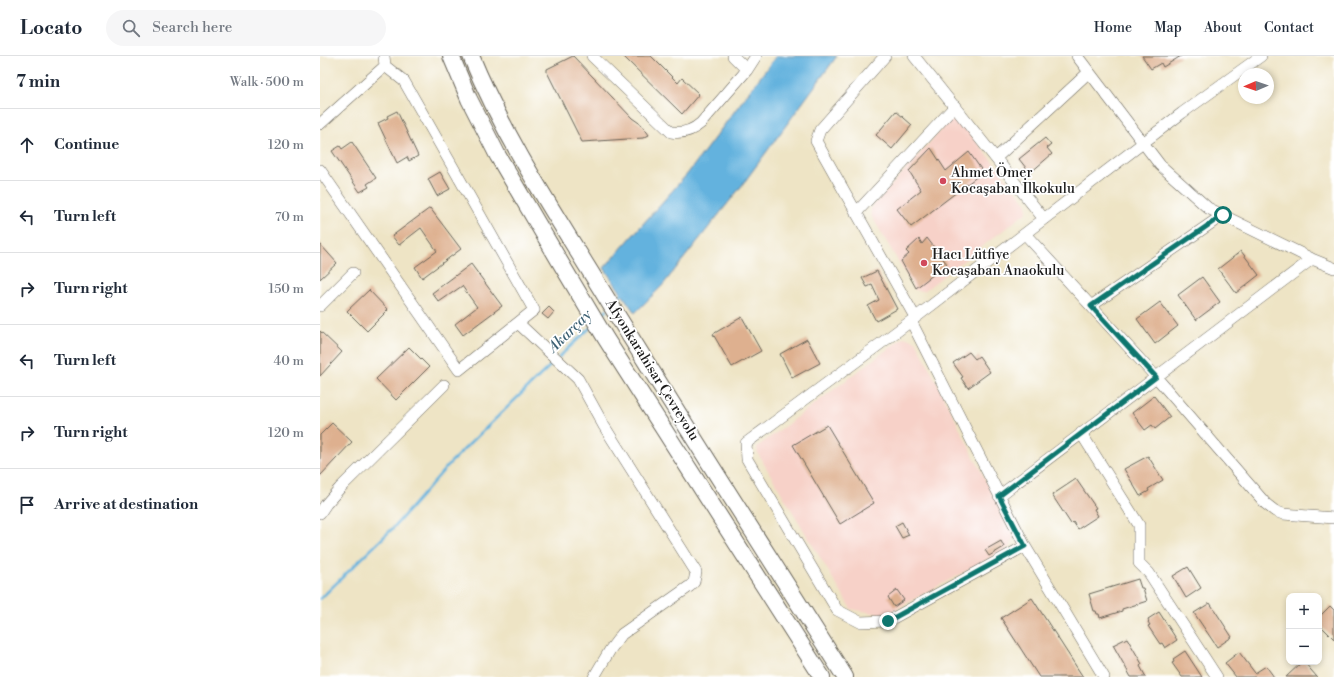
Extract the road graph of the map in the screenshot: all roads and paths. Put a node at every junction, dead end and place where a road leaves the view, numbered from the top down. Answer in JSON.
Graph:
{"nodes":[{"id":1,"x":451,"y":56,"type":"edge"},
{"id":2,"x":472,"y":56,"type":"edge"},
{"id":3,"x":592,"y":56,"type":"edge"},
{"id":4,"x":733,"y":56,"type":"edge"},
{"id":5,"x":756,"y":56,"type":"edge"},
{"id":6,"x":885,"y":56,"type":"edge"},
{"id":7,"x":914,"y":56,"type":"edge"},
{"id":8,"x":1076,"y":56,"type":"edge"},
{"id":9,"x":1261,"y":56,"type":"edge"},
{"id":10,"x":384,"y":61,"type":"edge"},
{"id":11,"x":747,"y":70,"type":"junction"},
{"id":12,"x":1089,"y":72,"type":"junction"},
{"id":13,"x":955,"y":106,"type":"junction"},
{"id":14,"x":320,"y":124,"type":"edge"},
{"id":15,"x":1143,"y":144,"type":"junction"},
{"id":16,"x":996,"y":158,"type":"junction"},
{"id":17,"x":320,"y":170,"type":"edge"},
{"id":18,"x":856,"y":213,"type":"junction"},
{"id":19,"x":1223,"y":215,"type":"junction"},
{"id":20,"x":1044,"y":219,"type":"junction"},
{"id":21,"x":1025,"y":234,"type":"junction"},
{"id":22,"x":1312,"y":259,"type":"junction"},
{"id":23,"x":1334,"y":268,"type":"edge"},
{"id":24,"x":353,"y":273,"type":"dead end"},
{"id":25,"x":320,"y":306,"type":"edge"},
{"id":26,"x":1091,"y":306,"type":"junction"},
{"id":27,"x":913,"y":319,"type":"junction"},
{"id":28,"x":518,"y":324,"type":"junction"},
{"id":29,"x":1156,"y":377,"type":"junction"},
{"id":30,"x":444,"y":385,"type":"dead end"},
{"id":31,"x":1081,"y":433,"type":"junction"},
{"id":32,"x":999,"y":496,"type":"junction"},
{"id":33,"x":320,"y":513,"type":"edge"},
{"id":34,"x":1334,"y":518,"type":"edge"},
{"id":35,"x":1025,"y":546,"type":"junction"},
{"id":36,"x":594,"y":677,"type":"edge"},
{"id":37,"x":822,"y":677,"type":"edge"},
{"id":38,"x":845,"y":677,"type":"edge"},
{"id":39,"x":1104,"y":677,"type":"edge"},
{"id":40,"x":1216,"y":677,"type":"edge"}],
"edges":[{"from":1,"to":37,"type":"highway","name":"Afyonkarahisar Çevreyolu"},
{"from":2,"to":38,"type":"highway","name":"Afyonkarahisar Çevreyolu"},
{"from":3,"to":11,"type":"street"},
{"from":4,"to":11,"type":"street"},
{"from":5,"to":11,"type":"street"},
{"from":6,"to":18,"type":"street"},
{"from":7,"to":13,"type":"street"},
{"from":8,"to":12,"type":"street"},
{"from":9,"to":15,"type":"street"},
{"from":10,"to":14,"type":"street"},
{"from":10,"to":28,"type":"street"},
{"from":12,"to":15,"type":"street"},
{"from":12,"to":16,"type":"street"},
{"from":13,"to":16,"type":"street"},
{"from":13,"to":18,"type":"street"},
{"from":15,"to":19,"type":"street"},
{"from":15,"to":20,"type":"street"},
{"from":16,"to":20,"type":"street"},
{"from":17,"to":28,"type":"street"},
{"from":18,"to":27,"type":"street"},
{"from":19,"to":22,"type":"street"},
{"from":19,"to":26,"type":"street"},
{"from":20,"to":21,"type":"street"},
{"from":21,"to":26,"type":"street"},
{"from":21,"to":27,"type":"street"},
{"from":22,"to":23,"type":"street"},
{"from":22,"to":29,"type":"street"},
{"from":24,"to":25,"type":"street"},
{"from":26,"to":29,"type":"street"},
{"from":27,"to":32,"type":"street"},
{"from":27,"to":35,"type":"street"},
{"from":28,"to":36,"type":"street"},
{"from":29,"to":31,"type":"street"},
{"from":29,"to":34,"type":"street"},
{"from":30,"to":33,"type":"street"},
{"from":31,"to":32,"type":"street"},
{"from":31,"to":40,"type":"street"},
{"from":32,"to":35,"type":"street"},
{"from":35,"to":39,"type":"street"}]}
